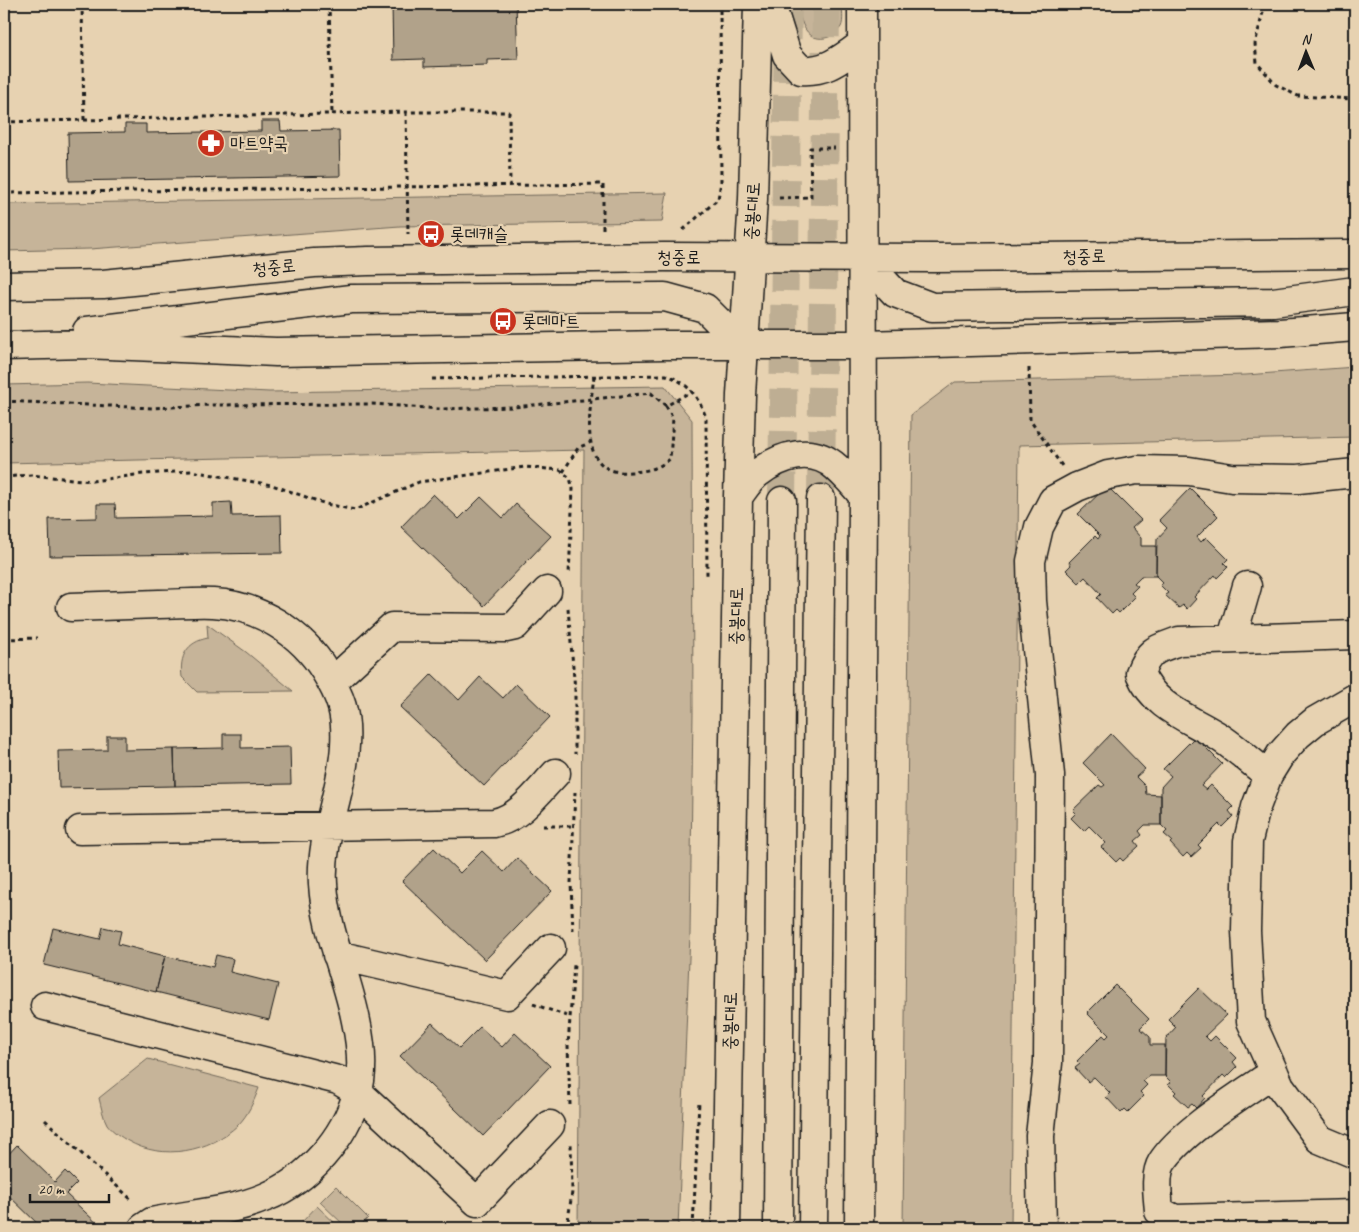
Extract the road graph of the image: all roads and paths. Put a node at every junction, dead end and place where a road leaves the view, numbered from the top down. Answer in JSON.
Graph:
{"nodes":[{"id":1,"x":82,"y":4,"type":"edge"},
{"id":2,"x":329,"y":4,"type":"edge"},
{"id":3,"x":720,"y":4,"type":"edge"},
{"id":4,"x":758,"y":4,"type":"edge"},
{"id":5,"x":771,"y":4,"type":"edge"},
{"id":6,"x":862,"y":4,"type":"edge"},
{"id":7,"x":1265,"y":4,"type":"edge"},
{"id":8,"x":861,"y":45,"type":"junction"},
{"id":9,"x":1355,"y":99,"type":"edge"},
{"id":10,"x":406,"y":112,"type":"junction"},
{"id":11,"x":332,"y":114,"type":"junction"},
{"id":12,"x":84,"y":120,"type":"junction"},
{"id":13,"x":4,"y":122,"type":"edge"},
{"id":14,"x":835,"y":148,"type":"dead end"},
{"id":15,"x":510,"y":185,"type":"junction"},
{"id":16,"x":407,"y":187,"type":"junction"},
{"id":17,"x":4,"y":193,"type":"edge"},
{"id":18,"x":787,"y":198,"type":"dead end"},
{"id":19,"x":682,"y":231,"type":"dead end"},
{"id":20,"x":594,"y":232,"type":"dead end"},
{"id":21,"x":603,"y":232,"type":"junction"},
{"id":22,"x":612,"y":232,"type":"dead end"},
{"id":23,"x":408,"y":234,"type":"junction"},
{"id":24,"x":418,"y":234,"type":"dead end"},
{"id":25,"x":400,"y":235,"type":"dead end"},
{"id":26,"x":1355,"y":254,"type":"edge"},
{"id":27,"x":749,"y":257,"type":"junction"},
{"id":28,"x":862,"y":258,"type":"junction"},
{"id":29,"x":4,"y":286,"type":"edge"},
{"id":30,"x":1355,"y":291,"type":"edge"},
{"id":31,"x":1355,"y":327,"type":"edge"},
{"id":32,"x":4,"y":345,"type":"edge"},
{"id":33,"x":864,"y":345,"type":"junction"},
{"id":34,"x":744,"y":346,"type":"junction"},
{"id":35,"x":1030,"y":368,"type":"dead end"},
{"id":36,"x":594,"y":376,"type":"dead end"},
{"id":37,"x":692,"y":391,"type":"dead end"},
{"id":38,"x":4,"y":401,"type":"edge"},
{"id":39,"x":591,"y":401,"type":"junction"},
{"id":40,"x":666,"y":406,"type":"junction"},
{"id":41,"x":591,"y":442,"type":"junction"},
{"id":42,"x":563,"y":472,"type":"junction"},
{"id":43,"x":1355,"y":473,"type":"edge"},
{"id":44,"x":4,"y":477,"type":"edge"},
{"id":45,"x":1077,"y":487,"type":"junction"},
{"id":46,"x":864,"y":496,"type":"junction"},
{"id":47,"x":738,"y":497,"type":"junction"},
{"id":48,"x":821,"y":499,"type":"tunnel mouth"},
{"id":49,"x":782,"y":501,"type":"tunnel mouth"},
{"id":50,"x":1247,"y":586,"type":"dead end"},
{"id":51,"x":561,"y":591,"type":"junction"},
{"id":52,"x":71,"y":607,"type":"dead end"},
{"id":53,"x":1355,"y":635,"type":"edge"},
{"id":54,"x":4,"y":638,"type":"edge"},
{"id":55,"x":37,"y":638,"type":"dead end"},
{"id":56,"x":1232,"y":638,"type":"junction"},
{"id":57,"x":332,"y":682,"type":"junction"},
{"id":58,"x":1355,"y":698,"type":"edge"},
{"id":59,"x":569,"y":772,"type":"junction"},
{"id":60,"x":1268,"y":775,"type":"junction"},
{"id":61,"x":328,"y":825,"type":"junction"},
{"id":62,"x":80,"y":830,"type":"dead end"},
{"id":63,"x":566,"y":947,"type":"junction"},
{"id":64,"x":337,"y":955,"type":"junction"},
{"id":65,"x":507,"y":995,"type":"junction"},
{"id":66,"x":45,"y":1006,"type":"dead end"},
{"id":67,"x":570,"y":1017,"type":"junction"},
{"id":68,"x":1274,"y":1072,"type":"junction"},
{"id":69,"x":358,"y":1092,"type":"junction"},
{"id":70,"x":45,"y":1120,"type":"dead end"},
{"id":71,"x":563,"y":1122,"type":"junction"},
{"id":72,"x":1355,"y":1154,"type":"edge"},
{"id":73,"x":1355,"y":1214,"type":"edge"},
{"id":74,"x":151,"y":1226,"type":"edge"},
{"id":75,"x":567,"y":1228,"type":"edge"},
{"id":76,"x":726,"y":1228,"type":"edge"},
{"id":77,"x":778,"y":1228,"type":"edge"},
{"id":78,"x":813,"y":1228,"type":"edge"},
{"id":79,"x":859,"y":1228,"type":"edge"},
{"id":80,"x":1042,"y":1228,"type":"edge"}],
"edges":[{"from":1,"to":12,"type":"path"},
{"from":2,"to":11,"type":"path"},
{"from":3,"to":19,"type":"path"},
{"from":4,"to":27,"type":"main road","name":"중봉대로"},
{"from":5,"to":8,"type":"main road"},
{"from":6,"to":8,"type":"main road"},
{"from":7,"to":9,"type":"path"},
{"from":8,"to":28,"type":"main road"},
{"from":10,"to":11,"type":"path"},
{"from":10,"to":15,"type":"path"},
{"from":10,"to":16,"type":"path"},
{"from":11,"to":12,"type":"path"},
{"from":12,"to":13,"type":"path"},
{"from":14,"to":18,"type":"path"},
{"from":15,"to":16,"type":"path"},
{"from":15,"to":21,"type":"path"},
{"from":16,"to":17,"type":"path"},
{"from":16,"to":23,"type":"path"},
{"from":20,"to":21,"type":"path"},
{"from":21,"to":22,"type":"path"},
{"from":23,"to":24,"type":"path"},
{"from":23,"to":25,"type":"path"},
{"from":26,"to":28,"type":"main road","name":"청중로"},
{"from":27,"to":28,"type":"main road","name":"청중로"},
{"from":27,"to":29,"type":"main road","name":"청중로"},
{"from":27,"to":34,"type":"main road","name":"중봉대로"},
{"from":28,"to":30,"type":"main road"},
{"from":28,"to":33,"type":"main road"},
{"from":31,"to":33,"type":"main road"},
{"from":32,"to":34,"type":"main road"},
{"from":32,"to":34,"type":"main road"},
{"from":33,"to":34,"type":"main road"},
{"from":33,"to":46,"type":"main road"},
{"from":34,"to":47,"type":"main road","name":"중봉대로"},
{"from":35,"to":45,"type":"path"},
{"from":36,"to":39,"type":"path"},
{"from":37,"to":40,"type":"path"},
{"from":38,"to":39,"type":"path"},
{"from":39,"to":40,"type":"path"},
{"from":39,"to":41,"type":"path"},
{"from":40,"to":41,"type":"path"},
{"from":41,"to":42,"type":"path"},
{"from":42,"to":44,"type":"path"},
{"from":42,"to":51,"type":"path"},
{"from":43,"to":45,"type":"main road"},
{"from":45,"to":80,"type":"main road"},
{"from":46,"to":47,"type":"main road"},
{"from":46,"to":79,"type":"main road"},
{"from":47,"to":76,"type":"main road","name":"중봉대로"},
{"from":48,"to":78,"type":"main road"},
{"from":49,"to":77,"type":"main road"},
{"from":50,"to":56,"type":"main road"},
{"from":51,"to":57,"type":"main road"},
{"from":51,"to":59,"type":"path"},
{"from":52,"to":57,"type":"main road"},
{"from":53,"to":56,"type":"main road"},
{"from":54,"to":55,"type":"path"},
{"from":56,"to":60,"type":"main road"},
{"from":57,"to":61,"type":"main road"},
{"from":58,"to":60,"type":"main road"},
{"from":59,"to":61,"type":"main road"},
{"from":59,"to":63,"type":"path"},
{"from":60,"to":68,"type":"main road"},
{"from":61,"to":62,"type":"main road"},
{"from":61,"to":64,"type":"main road"},
{"from":63,"to":65,"type":"main road"},
{"from":63,"to":67,"type":"path"},
{"from":64,"to":65,"type":"main road"},
{"from":64,"to":69,"type":"main road"},
{"from":65,"to":67,"type":"path"},
{"from":66,"to":69,"type":"main road"},
{"from":67,"to":71,"type":"path"},
{"from":68,"to":72,"type":"main road"},
{"from":68,"to":73,"type":"main road"},
{"from":69,"to":71,"type":"main road"},
{"from":69,"to":74,"type":"main road"},
{"from":70,"to":74,"type":"path"},
{"from":71,"to":75,"type":"path"}]}
